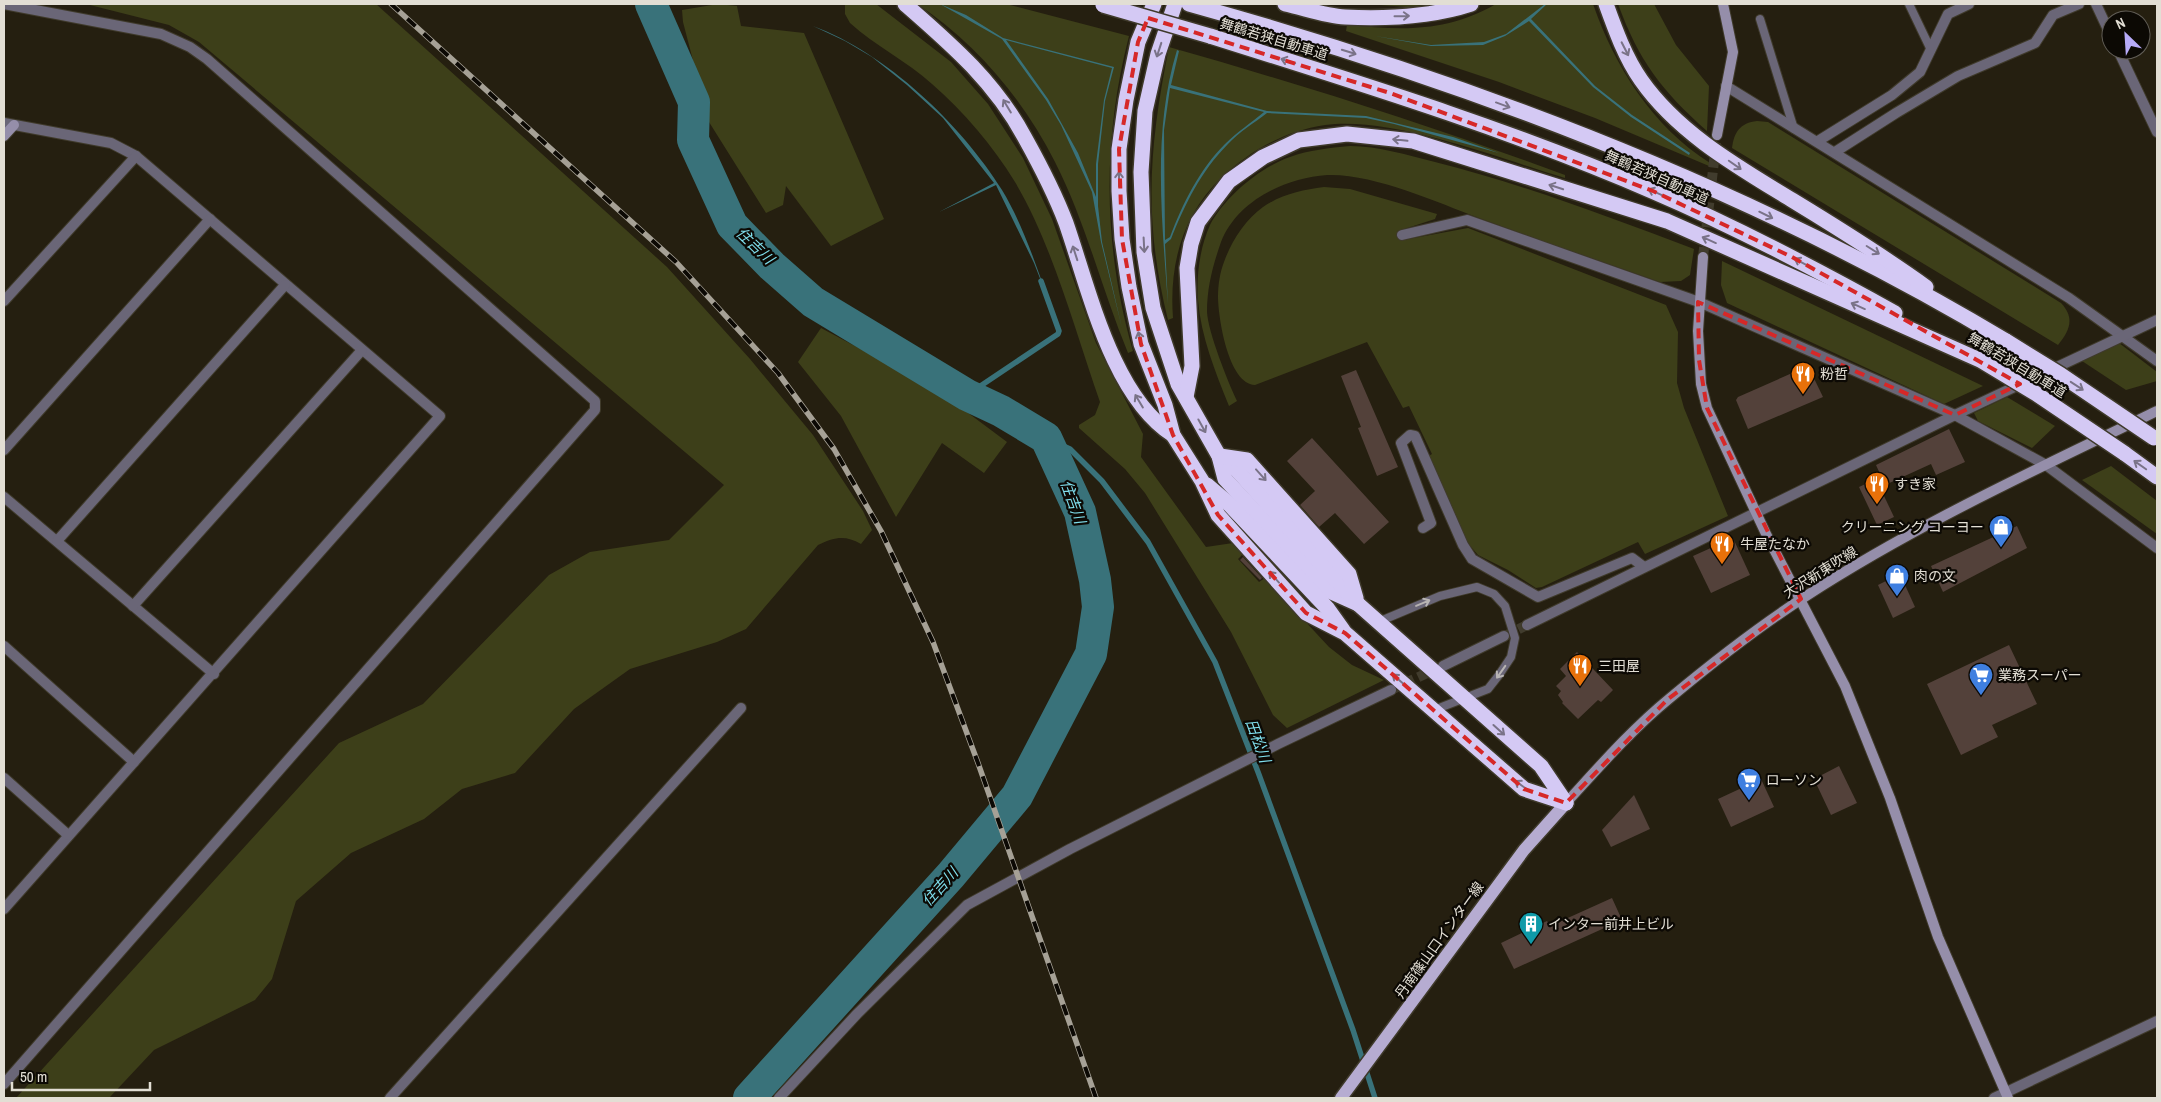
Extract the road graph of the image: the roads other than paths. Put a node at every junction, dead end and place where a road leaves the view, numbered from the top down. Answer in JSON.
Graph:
{"nodes":[{"id":1,"x":4,"y":4,"type":"edge"},
{"id":2,"x":905,"y":4,"type":"edge"},
{"id":3,"x":1101,"y":4,"type":"edge"},
{"id":4,"x":1154,"y":4,"type":"edge"},
{"id":5,"x":1175,"y":4,"type":"edge"},
{"id":6,"x":1189,"y":4,"type":"edge"},
{"id":7,"x":1285,"y":4,"type":"edge"},
{"id":8,"x":1471,"y":4,"type":"edge"},
{"id":9,"x":1606,"y":4,"type":"edge"},
{"id":10,"x":1723,"y":4,"type":"edge"},
{"id":11,"x":1909,"y":4,"type":"edge"},
{"id":12,"x":1969,"y":4,"type":"edge"},
{"id":13,"x":2078,"y":4,"type":"edge"},
{"id":14,"x":1760,"y":19,"type":"dead end"},
{"id":15,"x":1930,"y":50,"type":"junction"},
{"id":16,"x":2123,"y":60,"type":"edge"},
{"id":17,"x":1726,"y":86,"type":"junction"},
{"id":18,"x":9,"y":124,"type":"edge"},
{"id":19,"x":1794,"y":129,"type":"junction"},
{"id":20,"x":2157,"y":132,"type":"edge"},
{"id":21,"x":1717,"y":135,"type":"tunnel mouth"},
{"id":22,"x":4,"y":136,"type":"edge"},
{"id":23,"x":1818,"y":141,"type":"junction"},
{"id":24,"x":1835,"y":152,"type":"junction"},
{"id":25,"x":136,"y":156,"type":"junction"},
{"id":26,"x":210,"y":219,"type":"junction"},
{"id":27,"x":1402,"y":235,"type":"dead end"},
{"id":28,"x":1703,"y":257,"type":"tunnel mouth"},
{"id":29,"x":285,"y":285,"type":"junction"},
{"id":30,"x":4,"y":302,"type":"edge"},
{"id":31,"x":1699,"y":302,"type":"junction"},
{"id":32,"x":2157,"y":320,"type":"edge"},
{"id":33,"x":1975,"y":323,"type":"junction"},
{"id":34,"x":2123,"y":336,"type":"junction"},
{"id":35,"x":362,"y":350,"type":"junction"},
{"id":36,"x":1982,"y":361,"type":"junction"},
{"id":37,"x":2157,"y":361,"type":"edge"},
{"id":38,"x":1186,"y":396,"type":"junction"},
{"id":39,"x":2157,"y":411,"type":"edge"},
{"id":40,"x":1955,"y":415,"type":"junction"},
{"id":41,"x":1173,"y":435,"type":"junction"},
{"id":42,"x":2156,"y":439,"type":"edge"},
{"id":43,"x":4,"y":450,"type":"edge"},
{"id":44,"x":2046,"y":465,"type":"junction"},
{"id":45,"x":2157,"y":477,"type":"edge"},
{"id":46,"x":4,"y":497,"type":"edge"},
{"id":47,"x":1756,"y":512,"type":"junction"},
{"id":48,"x":1423,"y":528,"type":"dead end"},
{"id":49,"x":57,"y":541,"type":"junction"},
{"id":50,"x":2157,"y":548,"type":"edge"},
{"id":51,"x":1644,"y":568,"type":"junction"},
{"id":52,"x":1801,"y":599,"type":"junction"},
{"id":53,"x":133,"y":606,"type":"junction"},
{"id":54,"x":1378,"y":622,"type":"junction"},
{"id":55,"x":1527,"y":625,"type":"tunnel mouth"},
{"id":56,"x":1504,"y":636,"type":"tunnel mouth"},
{"id":57,"x":4,"y":646,"type":"edge"},
{"id":58,"x":1443,"y":666,"type":"tunnel mouth"},
{"id":59,"x":214,"y":674,"type":"junction"},
{"id":60,"x":1391,"y":690,"type":"tunnel mouth"},
{"id":61,"x":1465,"y":699,"type":"junction"},
{"id":62,"x":741,"y":708,"type":"dead end"},
{"id":63,"x":1433,"y":710,"type":"junction"},
{"id":64,"x":134,"y":762,"type":"junction"},
{"id":65,"x":4,"y":778,"type":"edge"},
{"id":66,"x":1566,"y":803,"type":"junction"},
{"id":67,"x":68,"y":835,"type":"junction"},
{"id":68,"x":4,"y":908,"type":"edge"},
{"id":69,"x":2157,"y":1021,"type":"edge"},
{"id":70,"x":4,"y":1084,"type":"edge"},
{"id":71,"x":2007,"y":1096,"type":"edge"},
{"id":72,"x":390,"y":1098,"type":"edge"},
{"id":73,"x":779,"y":1098,"type":"edge"},
{"id":74,"x":1342,"y":1098,"type":"edge"},
{"id":75,"x":1994,"y":1098,"type":"edge"}],
"edges":[{"from":1,"to":70,"type":"street"},
{"from":41,"to":2,"type":"highway","one_way":true},
{"from":36,"to":3,"type":"highway","name":"舞鶴若狭自動車道","one_way":true,"bridge":true},
{"from":41,"to":4,"type":"highway","one_way":true},
{"from":5,"to":38,"type":"highway","one_way":true},
{"from":6,"to":33,"type":"highway","name":"舞鶴若狭自動車道","one_way":true},
{"from":7,"to":8,"type":"highway","one_way":true},
{"from":9,"to":33,"type":"highway","one_way":true},
{"from":10,"to":17,"type":"street"},
{"from":11,"to":15,"type":"lane"},
{"from":12,"to":15,"type":"street"},
{"from":13,"to":24,"type":"street"},
{"from":14,"to":19,"type":"lane"},
{"from":15,"to":23,"type":"street"},
{"from":16,"to":20,"type":"street"},
{"from":17,"to":19,"type":"street"},
{"from":17,"to":21,"type":"street"},
{"from":18,"to":22,"type":"street"},
{"from":18,"to":25,"type":"street"},
{"from":19,"to":23,"type":"street"},
{"from":23,"to":24,"type":"street"},
{"from":24,"to":34,"type":"street"},
{"from":25,"to":26,"type":"street"},
{"from":25,"to":30,"type":"street"},
{"from":26,"to":29,"type":"street"},
{"from":26,"to":43,"type":"street"},
{"from":27,"to":31,"type":"street"},
{"from":28,"to":31,"type":"street"},
{"from":29,"to":35,"type":"street"},
{"from":29,"to":49,"type":"street"},
{"from":31,"to":40,"type":"street"},
{"from":31,"to":47,"type":"street"},
{"from":32,"to":34,"type":"street"},
{"from":33,"to":42,"type":"highway","name":"舞鶴若狭自動車道","one_way":true,"bridge":true},
{"from":34,"to":37,"type":"street"},
{"from":34,"to":40,"type":"street"},
{"from":35,"to":53,"type":"street"},
{"from":35,"to":59,"type":"street"},
{"from":36,"to":38,"type":"highway","one_way":true},
{"from":45,"to":36,"type":"highway","name":"舞鶴若狭自動車道","one_way":true,"bridge":true},
{"from":38,"to":54,"type":"highway","one_way":true},
{"from":39,"to":44,"type":"street","name":"大沢新東吹線"},
{"from":40,"to":44,"type":"street"},
{"from":40,"to":47,"type":"street"},
{"from":63,"to":41,"type":"highway","one_way":true},
{"from":44,"to":50,"type":"street"},
{"from":44,"to":52,"type":"street","name":"大沢新東吹線"},
{"from":46,"to":49,"type":"street"},
{"from":47,"to":51,"type":"street"},
{"from":47,"to":52,"type":"street"},
{"from":48,"to":51,"type":"street"},
{"from":49,"to":53,"type":"street"},
{"from":51,"to":55,"type":"street"},
{"from":52,"to":66,"type":"street","name":"大沢新東吹線"},
{"from":52,"to":71,"type":"street"},
{"from":53,"to":59,"type":"street"},
{"from":54,"to":61,"type":"highway"},
{"from":54,"to":61,"type":"lane","one_way":true},
{"from":56,"to":58,"type":"street"},
{"from":57,"to":64,"type":"street"},
{"from":59,"to":64,"type":"street"},
{"from":60,"to":73,"type":"street"},
{"from":61,"to":63,"type":"lane"},
{"from":61,"to":66,"type":"highway","one_way":true},
{"from":62,"to":72,"type":"street"},
{"from":66,"to":63,"type":"highway","one_way":true},
{"from":64,"to":67,"type":"street"},
{"from":65,"to":67,"type":"street"},
{"from":66,"to":74,"type":"main road","name":"丹南篠山口インター線"},
{"from":67,"to":68,"type":"street"},
{"from":69,"to":71,"type":"street"},
{"from":71,"to":75,"type":"street"}]}
